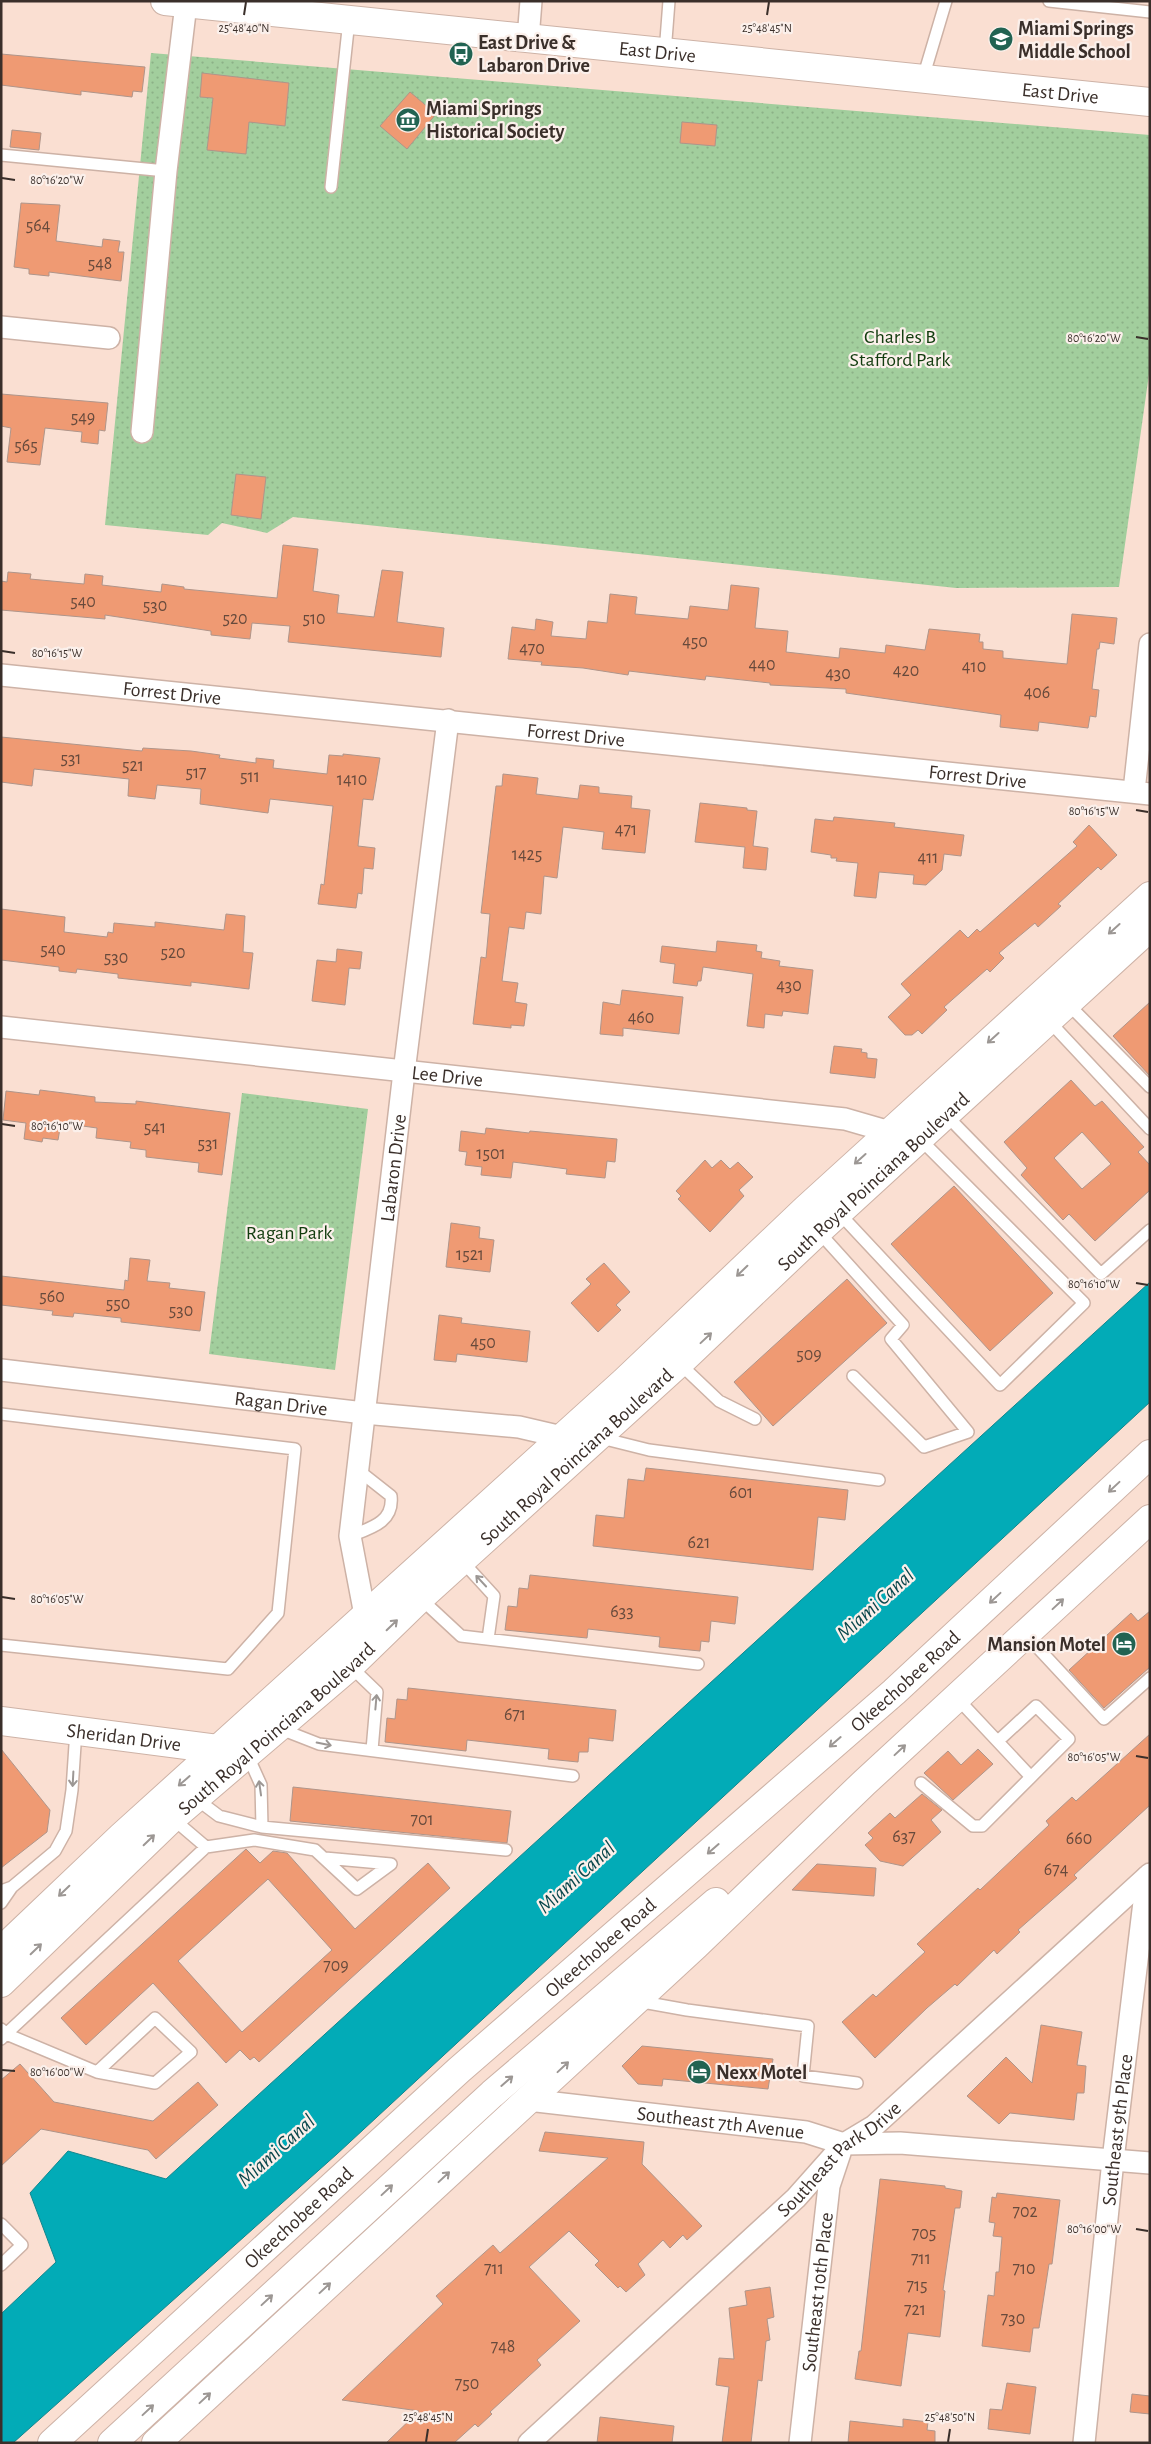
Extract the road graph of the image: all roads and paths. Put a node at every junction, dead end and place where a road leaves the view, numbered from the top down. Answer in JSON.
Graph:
{"nodes":[{"id":1,"x":532,"y":1,"type":"edge"},
{"id":2,"x":669,"y":1,"type":"edge"},
{"id":3,"x":946,"y":1,"type":"edge"},
{"id":4,"x":1049,"y":1,"type":"edge"},
{"id":5,"x":176,"y":2,"type":"edge"},
{"id":6,"x":1150,"y":12,"type":"edge"},
{"id":7,"x":349,"y":20,"type":"junction"},
{"id":8,"x":528,"y":39,"type":"junction"},
{"id":9,"x":665,"y":53,"type":"junction"},
{"id":10,"x":923,"y":78,"type":"junction"},
{"id":11,"x":1150,"y":102,"type":"edge"},
{"id":12,"x":1,"y":155,"type":"edge"},
{"id":13,"x":166,"y":171,"type":"junction"},
{"id":14,"x":331,"y":187,"type":"dead end"},
{"id":15,"x":1,"y":327,"type":"edge"},
{"id":16,"x":110,"y":338,"type":"dead end"},
{"id":17,"x":142,"y":432,"type":"dead end"},
{"id":18,"x":1150,"y":644,"type":"edge"},
{"id":19,"x":1,"y":675,"type":"edge"},
{"id":20,"x":448,"y":720,"type":"junction"},
{"id":21,"x":1142,"y":792,"type":"edge"},
{"id":22,"x":1150,"y":896,"type":"edge"},
{"id":23,"x":1150,"y":927,"type":"edge"},
{"id":24,"x":1058,"y":1012,"type":"junction"},
{"id":25,"x":1,"y":1027,"type":"edge"},
{"id":26,"x":404,"y":1072,"type":"junction"},
{"id":27,"x":1150,"y":1086,"type":"edge"},
{"id":28,"x":946,"y":1115,"type":"junction"},
{"id":29,"x":1150,"y":1129,"type":"edge"},
{"id":30,"x":890,"y":1132,"type":"junction"},
{"id":31,"x":920,"y":1139,"type":"junction"},
{"id":32,"x":839,"y":1213,"type":"junction"},
{"id":33,"x":1150,"y":1230,"type":"edge"},
{"id":34,"x":818,"y":1232,"type":"junction"},
{"id":35,"x":680,"y":1363,"type":"junction"},
{"id":36,"x":1,"y":1370,"type":"edge"},
{"id":37,"x":853,"y":1376,"type":"dead end"},
{"id":38,"x":364,"y":1413,"type":"junction"},
{"id":39,"x":1,"y":1414,"type":"edge"},
{"id":40,"x":755,"y":1419,"type":"dead end"},
{"id":41,"x":562,"y":1437,"type":"junction"},
{"id":42,"x":596,"y":1437,"type":"junction"},
{"id":43,"x":1150,"y":1454,"type":"edge"},
{"id":44,"x":358,"y":1470,"type":"junction"},
{"id":45,"x":879,"y":1480,"type":"dead end"},
{"id":46,"x":1150,"y":1519,"type":"edge"},
{"id":47,"x":350,"y":1536,"type":"junction"},
{"id":48,"x":462,"y":1561,"type":"junction"},
{"id":49,"x":420,"y":1598,"type":"junction"},
{"id":50,"x":365,"y":1615,"type":"junction"},
{"id":51,"x":1025,"y":1634,"type":"junction"},
{"id":52,"x":488,"y":1639,"type":"junction"},
{"id":53,"x":1,"y":1645,"type":"edge"},
{"id":54,"x":698,"y":1664,"type":"dead end"},
{"id":55,"x":350,"y":1666,"type":"junction"},
{"id":56,"x":1150,"y":1678,"type":"edge"},
{"id":57,"x":956,"y":1697,"type":"junction"},
{"id":58,"x":1,"y":1721,"type":"edge"},
{"id":59,"x":278,"y":1728,"type":"junction"},
{"id":60,"x":76,"y":1730,"type":"junction"},
{"id":61,"x":998,"y":1741,"type":"junction"},
{"id":62,"x":220,"y":1749,"type":"junction"},
{"id":63,"x":372,"y":1750,"type":"junction"},
{"id":64,"x":247,"y":1753,"type":"junction"},
{"id":65,"x":573,"y":1776,"type":"dead end"},
{"id":66,"x":1031,"y":1777,"type":"junction"},
{"id":67,"x":864,"y":1783,"type":"junction"},
{"id":68,"x":921,"y":1783,"type":"dead end"},
{"id":69,"x":195,"y":1798,"type":"junction"},
{"id":70,"x":172,"y":1818,"type":"junction"},
{"id":71,"x":262,"y":1826,"type":"junction"},
{"id":72,"x":206,"y":1847,"type":"junction"},
{"id":73,"x":506,"y":1850,"type":"dead end"},
{"id":74,"x":325,"y":1858,"type":"junction"},
{"id":75,"x":1148,"y":1876,"type":"edge"},
{"id":76,"x":7,"y":1889,"type":"edge"},
{"id":77,"x":1,"y":1903,"type":"edge"},
{"id":78,"x":1,"y":1951,"type":"edge"},
{"id":79,"x":1,"y":1983,"type":"edge"},
{"id":80,"x":636,"y":2000,"type":"junction"},
{"id":81,"x":3,"y":2034,"type":"edge"},
{"id":82,"x":97,"y":2072,"type":"junction"},
{"id":83,"x":857,"y":2083,"type":"dead end"},
{"id":84,"x":528,"y":2100,"type":"junction"},
{"id":85,"x":844,"y":2144,"type":"junction"},
{"id":86,"x":1113,"y":2160,"type":"junction"},
{"id":87,"x":1150,"y":2164,"type":"edge"},
{"id":88,"x":1,"y":2224,"type":"edge"},
{"id":89,"x":1,"y":2265,"type":"edge"},
{"id":90,"x":52,"y":2443,"type":"edge"},
{"id":91,"x":112,"y":2443,"type":"edge"},
{"id":92,"x":156,"y":2443,"type":"edge"},
{"id":93,"x":529,"y":2443,"type":"edge"},
{"id":94,"x":800,"y":2443,"type":"edge"},
{"id":95,"x":1084,"y":2443,"type":"edge"}],
"edges":[{"from":1,"to":8,"type":"street"},
{"from":2,"to":9,"type":"lane"},
{"from":3,"to":10,"type":"lane"},
{"from":4,"to":6,"type":"lane"},
{"from":5,"to":7,"type":"main road","name":"East Drive"},
{"from":5,"to":13,"type":"street"},
{"from":7,"to":8,"type":"main road","name":"East Drive"},
{"from":7,"to":14,"type":"lane"},
{"from":8,"to":9,"type":"main road","name":"East Drive"},
{"from":9,"to":10,"type":"main road","name":"East Drive"},
{"from":10,"to":11,"type":"main road","name":"East Drive"},
{"from":12,"to":13,"type":"lane"},
{"from":13,"to":17,"type":"street"},
{"from":15,"to":16,"type":"street"},
{"from":18,"to":21,"type":"street"},
{"from":19,"to":20,"type":"street","name":"Forrest Drive"},
{"from":20,"to":21,"type":"street","name":"Forrest Drive"},
{"from":20,"to":26,"type":"street","name":"Labaron Drive"},
{"from":22,"to":30,"type":"main road","name":"South Royal Poinciana Boulevard","one_way":true},
{"from":23,"to":24,"type":"main road","name":"South Royal Poinciana Boulevard"},
{"from":24,"to":27,"type":"lane"},
{"from":24,"to":28,"type":"main road","name":"South Royal Poinciana Boulevard"},
{"from":24,"to":29,"type":"lane"},
{"from":25,"to":26,"type":"street","name":"Lee Drive"},
{"from":26,"to":30,"type":"street","name":"Lee Drive"},
{"from":26,"to":38,"type":"street","name":"Labaron Drive"},
{"from":28,"to":31,"type":"main road","name":"South Royal Poinciana Boulevard"},
{"from":28,"to":33,"type":"lane"},
{"from":30,"to":41,"type":"main road","name":"South Royal Poinciana Boulevard","one_way":true},
{"from":31,"to":32,"type":"main road","name":"South Royal Poinciana Boulevard"},
{"from":31,"to":32,"type":"lane"},
{"from":32,"to":34,"type":"main road","name":"South Royal Poinciana Boulevard"},
{"from":35,"to":34,"type":"main road","name":"South Royal Poinciana Boulevard","one_way":true},
{"from":34,"to":37,"type":"lane"},
{"from":35,"to":40,"type":"lane"},
{"from":35,"to":42,"type":"main road","name":"South Royal Poinciana Boulevard"},
{"from":36,"to":38,"type":"street","name":"Ragan Drive"},
{"from":38,"to":41,"type":"street","name":"Ragan Drive"},
{"from":38,"to":44,"type":"street","name":"Labaron Drive"},
{"from":39,"to":53,"type":"lane"},
{"from":41,"to":50,"type":"main road","name":"South Royal Poinciana Boulevard"},
{"from":42,"to":45,"type":"lane"},
{"from":42,"to":48,"type":"main road","name":"South Royal Poinciana Boulevard"},
{"from":43,"to":90,"type":"main road","name":"Okeechobee Road","one_way":true},
{"from":44,"to":47,"type":"street","name":"Labaron Drive"},
{"from":44,"to":47,"type":"lane"},
{"from":51,"to":46,"type":"main road","one_way":true},
{"from":47,"to":50,"type":"street","name":"Labaron Drive"},
{"from":48,"to":49,"type":"main road","name":"South Royal Poinciana Boulevard"},
{"from":52,"to":48,"type":"lane","one_way":true},
{"from":49,"to":52,"type":"lane"},
{"from":55,"to":49,"type":"main road","name":"South Royal Poinciana Boulevard","one_way":true},
{"from":50,"to":62,"type":"main road","name":"South Royal Poinciana Boulevard"},
{"from":51,"to":56,"type":"lane"},
{"from":51,"to":57,"type":"main road"},
{"from":52,"to":54,"type":"lane"},
{"from":55,"to":59,"type":"main road","name":"South Royal Poinciana Boulevard"},
{"from":63,"to":55,"type":"lane","one_way":true},
{"from":57,"to":61,"type":"lane"},
{"from":67,"to":57,"type":"main road","one_way":true},
{"from":58,"to":60,"type":"main road","name":"Sheridan Drive"},
{"from":59,"to":63,"type":"lane","one_way":true},
{"from":59,"to":64,"type":"main road","name":"South Royal Poinciana Boulevard"},
{"from":60,"to":62,"type":"main road","name":"Sheridan Drive"},
{"from":60,"to":76,"type":"lane","one_way":true},
{"from":61,"to":66,"type":"lane"},
{"from":61,"to":66,"type":"lane"},
{"from":62,"to":64,"type":"main road","name":"Sheridan Drive"},
{"from":62,"to":78,"type":"main road","name":"South Royal Poinciana Boulevard","one_way":true},
{"from":63,"to":65,"type":"lane"},
{"from":64,"to":69,"type":"main road","name":"South Royal Poinciana Boulevard"},
{"from":71,"to":64,"type":"lane","one_way":true},
{"from":66,"to":68,"type":"lane"},
{"from":67,"to":80,"type":"main road"},
{"from":91,"to":67,"type":"main road","one_way":true},
{"from":69,"to":70,"type":"main road","name":"South Royal Poinciana Boulevard"},
{"from":69,"to":71,"type":"lane"},
{"from":70,"to":72,"type":"lane"},
{"from":79,"to":70,"type":"main road","name":"South Royal Poinciana Boulevard","one_way":true},
{"from":71,"to":73,"type":"lane"},
{"from":72,"to":74,"type":"lane"},
{"from":72,"to":81,"type":"lane"},
{"from":74,"to":74,"type":"lane"},
{"from":75,"to":85,"type":"street","name":"Southeast Park Drive"},
{"from":75,"to":86,"type":"street","name":"Southeast 9th Place"},
{"from":76,"to":77,"type":"lane"},
{"from":80,"to":83,"type":"lane"},
{"from":84,"to":80,"type":"main road","one_way":true},
{"from":81,"to":82,"type":"lane"},
{"from":82,"to":82,"type":"lane"},
{"from":84,"to":85,"type":"street","name":"Southeast 7th Avenue"},
{"from":92,"to":84,"type":"main road","one_way":true},
{"from":85,"to":86,"type":"street","name":"Southeast 7th Avenue"},
{"from":85,"to":93,"type":"street","name":"Southeast Park Drive"},
{"from":85,"to":94,"type":"street","name":"Southeast 10th Place"},
{"from":86,"to":87,"type":"street","name":"Southeast 7th Avenue"},
{"from":86,"to":95,"type":"street","name":"Southeast 9th Place"},
{"from":88,"to":89,"type":"lane"}]}
